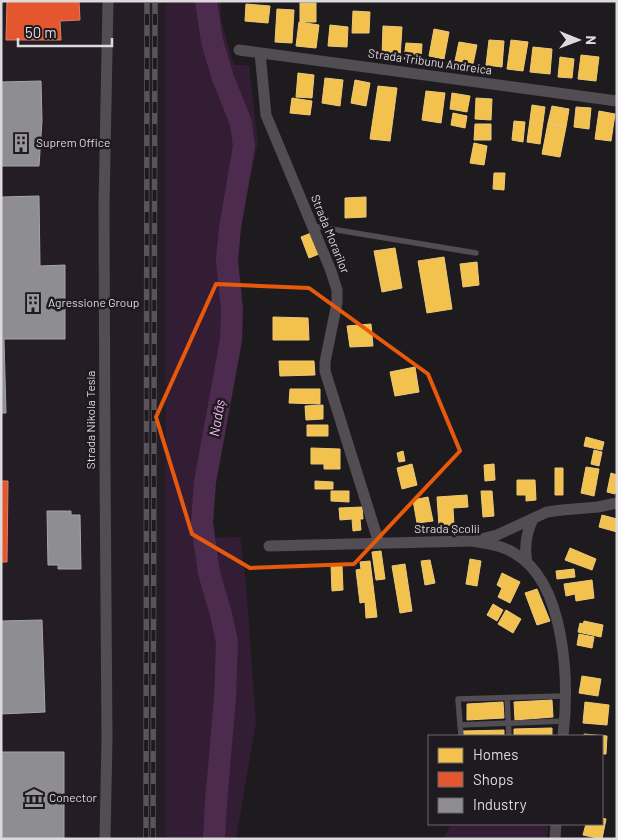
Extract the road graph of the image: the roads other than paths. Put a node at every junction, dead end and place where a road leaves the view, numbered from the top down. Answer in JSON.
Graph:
{"nodes":[{"id":1,"x":108,"y":1,"type":"edge"},
{"id":2,"x":239,"y":50,"type":"dead end"},
{"id":3,"x":260,"y":53,"type":"junction"},
{"id":4,"x":617,"y":101,"type":"edge"},
{"id":5,"x":312,"y":226,"type":"junction"},
{"id":6,"x":476,"y":253,"type":"dead end"},
{"id":7,"x":617,"y":503,"type":"edge"},
{"id":8,"x":533,"y":519,"type":"junction"},
{"id":9,"x":470,"y":541,"type":"junction"},
{"id":10,"x":379,"y":543,"type":"junction"},
{"id":11,"x":270,"y":546,"type":"dead end"},
{"id":12,"x":527,"y":563,"type":"junction"},
{"id":13,"x":566,"y":696,"type":"junction"},
{"id":14,"x":507,"y":698,"type":"junction"},
{"id":15,"x":565,"y":721,"type":"junction"},
{"id":16,"x":508,"y":723,"type":"junction"},
{"id":17,"x":460,"y":725,"type":"junction"},
{"id":18,"x":461,"y":735,"type":"edge"},
{"id":19,"x":509,"y":735,"type":"edge"},
{"id":20,"x":564,"y":735,"type":"edge"},
{"id":21,"x":556,"y":825,"type":"edge"},
{"id":22,"x":105,"y":839,"type":"edge"},
{"id":23,"x":555,"y":839,"type":"edge"}],
"edges":[{"from":1,"to":22,"type":"street","name":"Strada Nikola Tesla"},
{"from":2,"to":3,"type":"street","name":"Strada Tribunu Andreica"},
{"from":3,"to":4,"type":"street","name":"Strada Tribunu Andreica"},
{"from":3,"to":5,"type":"street","name":"Strada Morarilor"},
{"from":5,"to":6,"type":"lane"},
{"from":5,"to":10,"type":"street","name":"Strada Morarilor"},
{"from":7,"to":8,"type":"street"},
{"from":8,"to":9,"type":"street"},
{"from":8,"to":12,"type":"street"},
{"from":9,"to":10,"type":"street","name":"Strada Școlii"},
{"from":9,"to":12,"type":"street","name":"Strada Școlii"},
{"from":10,"to":11,"type":"street","name":"Strada Școlii"},
{"from":12,"to":13,"type":"street","name":"Strada Școlii"},
{"from":13,"to":14,"type":"lane"},
{"from":13,"to":15,"type":"street","name":"Strada Școlii"},
{"from":14,"to":16,"type":"lane"},
{"from":14,"to":17,"type":"lane"},
{"from":15,"to":16,"type":"lane"},
{"from":15,"to":20,"type":"street","name":"Strada Școlii"},
{"from":16,"to":17,"type":"lane"},
{"from":16,"to":19,"type":"lane"},
{"from":17,"to":18,"type":"lane"},
{"from":21,"to":23,"type":"street"}]}
